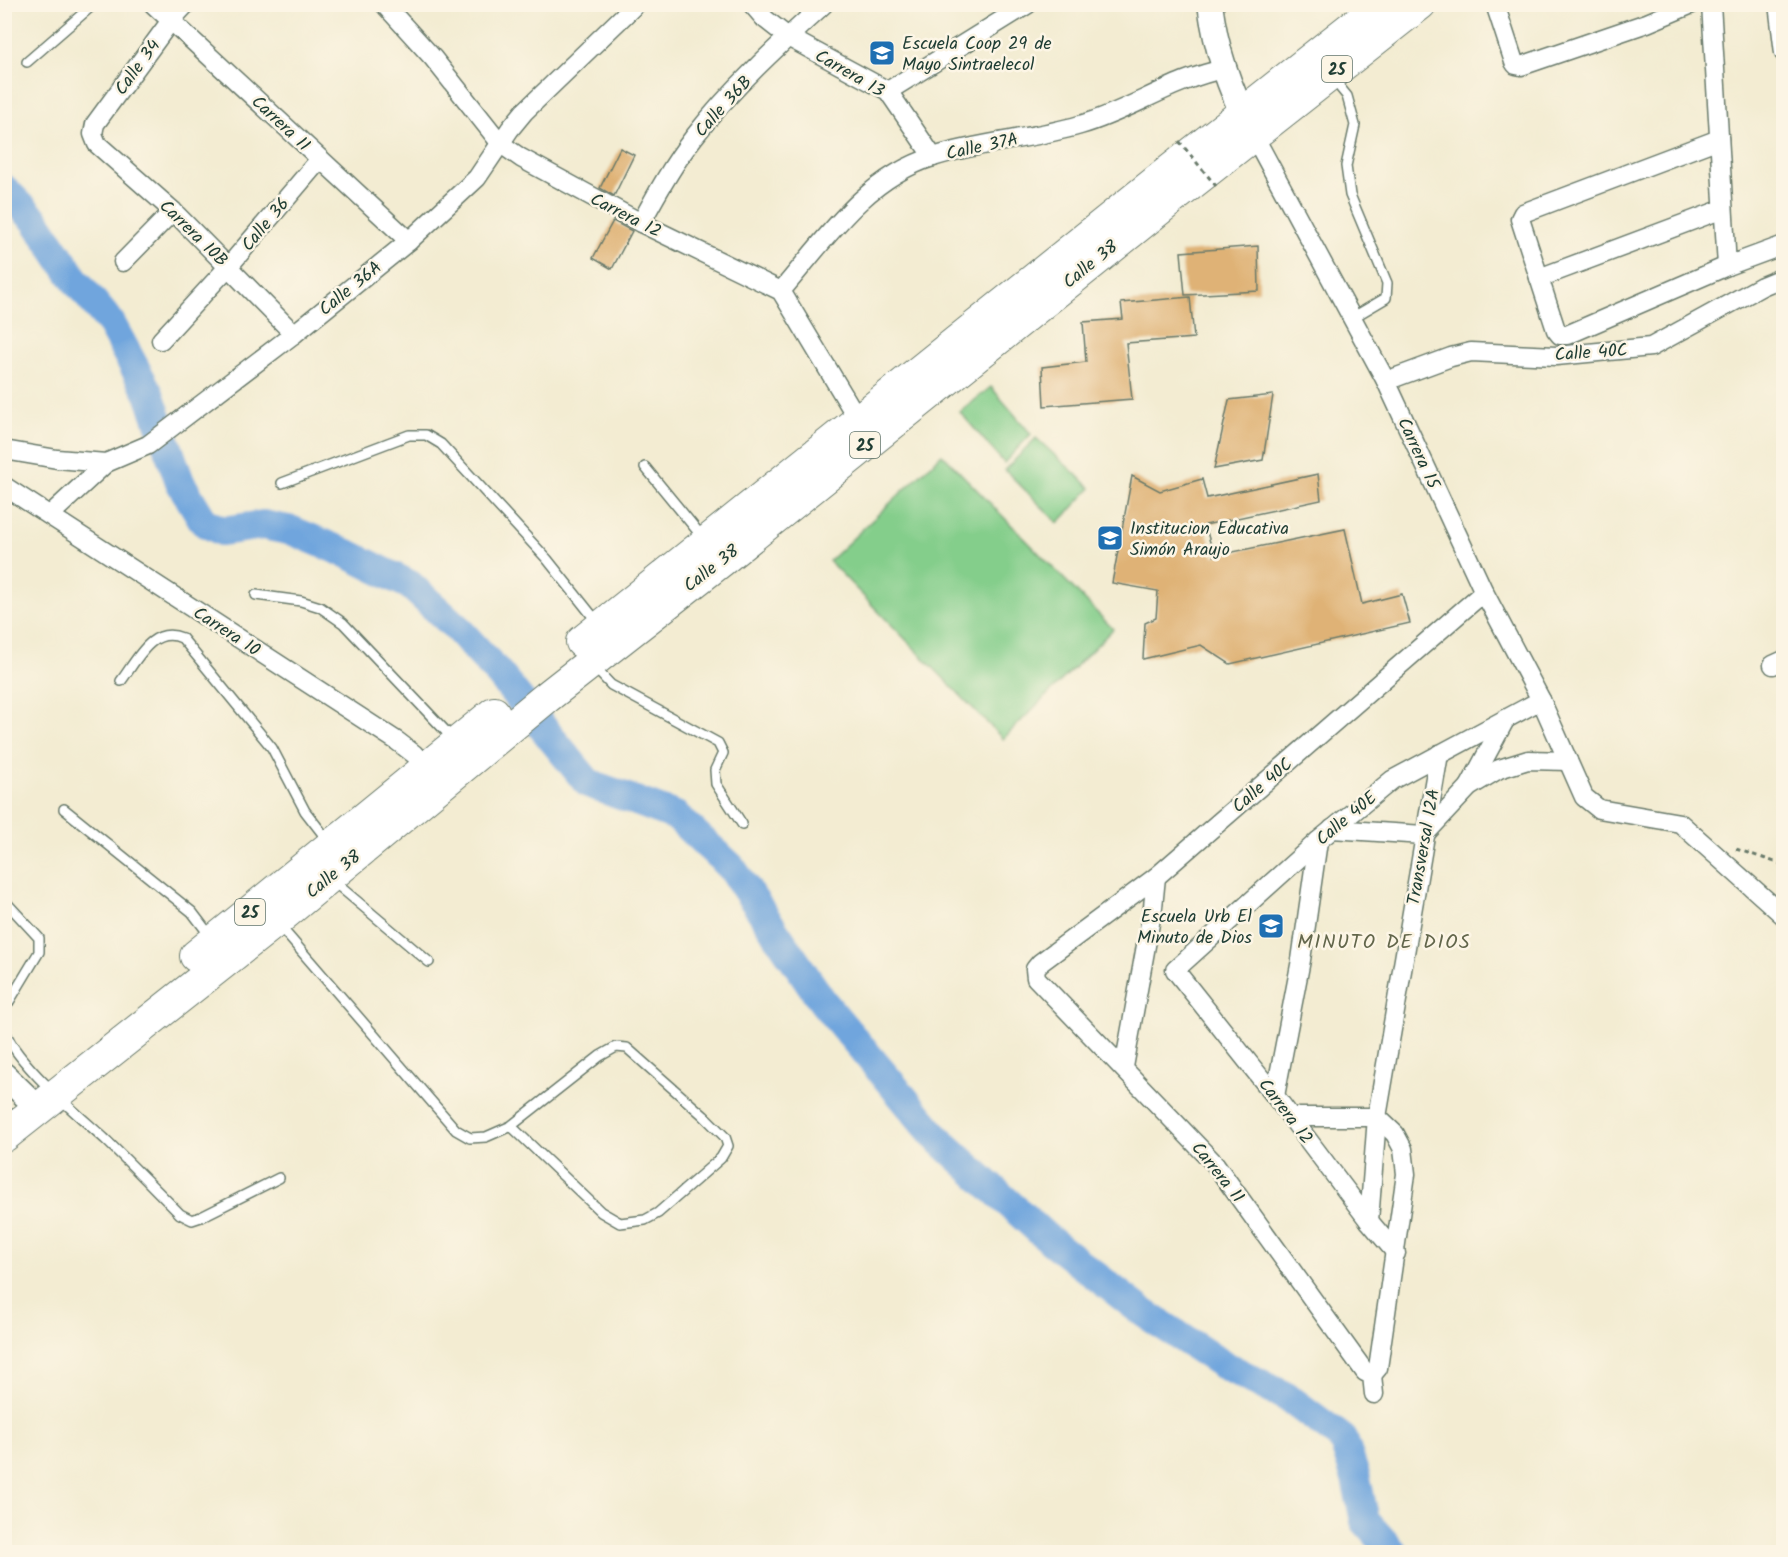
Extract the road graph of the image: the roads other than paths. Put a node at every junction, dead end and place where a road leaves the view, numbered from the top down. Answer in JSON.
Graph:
{"nodes":[{"id":1,"x":94,"y":4,"type":"edge"},
{"id":2,"x":153,"y":4,"type":"edge"},
{"id":3,"x":186,"y":4,"type":"edge"},
{"id":4,"x":384,"y":4,"type":"edge"},
{"id":5,"x":636,"y":4,"type":"edge"},
{"id":6,"x":752,"y":4,"type":"edge"},
{"id":7,"x":824,"y":4,"type":"edge"},
{"id":8,"x":1028,"y":4,"type":"edge"},
{"id":9,"x":1210,"y":4,"type":"edge"},
{"id":10,"x":1420,"y":4,"type":"edge"},
{"id":11,"x":1495,"y":4,"type":"edge"},
{"id":12,"x":1692,"y":4,"type":"edge"},
{"id":13,"x":1710,"y":4,"type":"edge"},
{"id":14,"x":1778,"y":4,"type":"edge"},
{"id":15,"x":1373,"y":8,"type":"edge"},
{"id":16,"x":172,"y":20,"type":"junction"},
{"id":17,"x":788,"y":37,"type":"junction"},
{"id":18,"x":1784,"y":53,"type":"edge"},
{"id":19,"x":27,"y":62,"type":"dead end"},
{"id":20,"x":1224,"y":69,"type":"junction"},
{"id":21,"x":1330,"y":75,"type":"junction"},
{"id":22,"x":888,"y":91,"type":"junction"},
{"id":23,"x":1248,"y":124,"type":"junction"},
{"id":24,"x":93,"y":134,"type":"joint"},
{"id":25,"x":1719,"y":140,"type":"junction"},
{"id":26,"x":501,"y":144,"type":"junction"},
{"id":27,"x":933,"y":157,"type":"junction"},
{"id":28,"x":320,"y":159,"type":"junction"},
{"id":29,"x":1723,"y":209,"type":"junction"},
{"id":30,"x":173,"y":211,"type":"junction"},
{"id":31,"x":640,"y":223,"type":"junction"},
{"id":32,"x":409,"y":241,"type":"junction"},
{"id":33,"x":1784,"y":245,"type":"edge"},
{"id":34,"x":123,"y":262,"type":"dead end"},
{"id":35,"x":229,"y":266,"type":"junction"},
{"id":36,"x":1727,"y":266,"type":"junction"},
{"id":37,"x":1784,"y":277,"type":"edge"},
{"id":38,"x":1539,"y":278,"type":"junction"},
{"id":39,"x":781,"y":291,"type":"junction"},
{"id":40,"x":1352,"y":318,"type":"junction"},
{"id":41,"x":294,"y":334,"type":"junction"},
{"id":42,"x":161,"y":340,"type":"dead end"},
{"id":43,"x":1386,"y":381,"type":"junction"},
{"id":44,"x":859,"y":422,"type":"junction"},
{"id":45,"x":4,"y":450,"type":"edge"},
{"id":46,"x":106,"y":463,"type":"junction"},
{"id":47,"x":645,"y":467,"type":"dead end"},
{"id":48,"x":282,"y":483,"type":"dead end"},
{"id":49,"x":4,"y":486,"type":"edge"},
{"id":50,"x":50,"y":515,"type":"junction"},
{"id":51,"x":713,"y":552,"type":"junction"},
{"id":52,"x":1484,"y":592,"type":"junction"},
{"id":53,"x":256,"y":595,"type":"dead end"},
{"id":54,"x":601,"y":627,"type":"junction"},
{"id":55,"x":590,"y":663,"type":"junction"},
{"id":56,"x":121,"y":681,"type":"dead end"},
{"id":57,"x":542,"y":688,"type":"junction"},
{"id":58,"x":1541,"y":700,"type":"junction"},
{"id":59,"x":1504,"y":720,"type":"junction"},
{"id":60,"x":464,"y":751,"type":"junction"},
{"id":61,"x":1439,"y":754,"type":"junction"},
{"id":62,"x":1568,"y":761,"type":"junction"},
{"id":63,"x":434,"y":776,"type":"junction"},
{"id":64,"x":1468,"y":787,"type":"junction"},
{"id":65,"x":64,"y":809,"type":"dead end"},
{"id":66,"x":742,"y":824,"type":"dead end"},
{"id":67,"x":1325,"y":835,"type":"junction"},
{"id":68,"x":1425,"y":835,"type":"junction"},
{"id":69,"x":331,"y":845,"type":"junction"},
{"id":70,"x":329,"y":877,"type":"junction"},
{"id":71,"x":1156,"y":877,"type":"junction"},
{"id":72,"x":4,"y":900,"type":"edge"},
{"id":73,"x":1784,"y":916,"type":"edge"},
{"id":74,"x":276,"y":921,"type":"junction"},
{"id":75,"x":215,"y":942,"type":"junction"},
{"id":76,"x":429,"y":962,"type":"dead end"},
{"id":77,"x":1035,"y":969,"type":"joint"},
{"id":78,"x":1175,"y":970,"type":"joint"},
{"id":79,"x":4,"y":1010,"type":"edge"},
{"id":80,"x":4,"y":1026,"type":"edge"},
{"id":81,"x":1124,"y":1067,"type":"junction"},
{"id":82,"x":1275,"y":1096,"type":"junction"},
{"id":83,"x":21,"y":1101,"type":"edge"},
{"id":84,"x":1291,"y":1117,"type":"junction"},
{"id":85,"x":1377,"y":1117,"type":"junction"},
{"id":86,"x":511,"y":1125,"type":"junction"},
{"id":87,"x":279,"y":1178,"type":"dead end"},
{"id":88,"x":1369,"y":1221,"type":"junction"},
{"id":89,"x":1396,"y":1253,"type":"junction"},
{"id":90,"x":1372,"y":1374,"type":"junction"},
{"id":91,"x":1374,"y":1394,"type":"dead end"}],
"edges":[{"from":1,"to":19,"type":"lane"},
{"from":2,"to":16,"type":"street","name":"Carrera 11"},
{"from":3,"to":16,"type":"street","name":"Calle 34"},
{"from":4,"to":26,"type":"street","name":"Carrera 12"},
{"from":5,"to":26,"type":"street","name":"Calle 36A"},
{"from":6,"to":17,"type":"street","name":"Carrera 13"},
{"from":7,"to":17,"type":"street","name":"Calle 36B"},
{"from":8,"to":22,"type":"street"},
{"from":9,"to":20,"type":"street"},
{"from":10,"to":21,"type":"highway","name":"Calle 38","number":"25"},
{"from":11,"to":12,"type":"street"},
{"from":13,"to":25,"type":"street"},
{"from":14,"to":18,"type":"street"},
{"from":15,"to":23,"type":"highway","name":"Calle 38","number":"25"},
{"from":16,"to":24,"type":"street","name":"Calle 34"},
{"from":16,"to":28,"type":"street","name":"Carrera 11"},
{"from":17,"to":22,"type":"street","name":"Carrera 13"},
{"from":17,"to":31,"type":"street","name":"Calle 36B"},
{"from":20,"to":23,"type":"street"},
{"from":20,"to":27,"type":"street","name":"Calle 37A"},
{"from":21,"to":23,"type":"highway","name":"Calle 38","number":"25"},
{"from":21,"to":40,"type":"lane"},
{"from":22,"to":27,"type":"street","name":"Carrera 13"},
{"from":23,"to":40,"type":"street","name":"Carrera 15"},
{"from":23,"to":44,"type":"highway","name":"Calle 38","number":"25"},
{"from":23,"to":51,"type":"highway","name":"Calle 38","number":"25"},
{"from":24,"to":30,"type":"street","name":"Carrera 10B"},
{"from":25,"to":29,"type":"street"},
{"from":25,"to":38,"type":"street"},
{"from":26,"to":31,"type":"street","name":"Carrera 12"},
{"from":26,"to":32,"type":"street","name":"Calle 36A"},
{"from":27,"to":39,"type":"street","name":"Calle 37A"},
{"from":28,"to":32,"type":"street","name":"Carrera 11"},
{"from":28,"to":35,"type":"street","name":"Calle 36"},
{"from":29,"to":36,"type":"street"},
{"from":29,"to":38,"type":"street"},
{"from":30,"to":34,"type":"street"},
{"from":30,"to":35,"type":"street","name":"Carrera 10B"},
{"from":31,"to":39,"type":"street","name":"Carrera 12"},
{"from":32,"to":41,"type":"street","name":"Calle 36A"},
{"from":33,"to":36,"type":"street"},
{"from":35,"to":41,"type":"street","name":"Carrera 10B"},
{"from":35,"to":42,"type":"street","name":"Calle 36"},
{"from":36,"to":38,"type":"street"},
{"from":37,"to":43,"type":"street","name":"Calle 40C"},
{"from":39,"to":44,"type":"street"},
{"from":40,"to":43,"type":"street","name":"Carrera 15"},
{"from":41,"to":46,"type":"street","name":"Calle 36A"},
{"from":43,"to":52,"type":"street","name":"Carrera 15"},
{"from":44,"to":51,"type":"highway","name":"Calle 38","number":"25"},
{"from":45,"to":46,"type":"street","name":"Calle 36A"},
{"from":46,"to":50,"type":"street"},
{"from":47,"to":51,"type":"lane"},
{"from":48,"to":54,"type":"lane"},
{"from":49,"to":50,"type":"street","name":"Carrera 10"},
{"from":50,"to":63,"type":"street","name":"Carrera 10"},
{"from":51,"to":54,"type":"highway","name":"Calle 38","number":"25"},
{"from":51,"to":55,"type":"highway","name":"Calle 38","number":"25"},
{"from":52,"to":58,"type":"street","name":"Carrera 15"},
{"from":52,"to":71,"type":"street","name":"Calle 40C"},
{"from":53,"to":60,"type":"lane"},
{"from":54,"to":57,"type":"highway","name":"Calle 38","number":"25"},
{"from":55,"to":57,"type":"highway","name":"Calle 38","number":"25"},
{"from":55,"to":66,"type":"lane"},
{"from":56,"to":69,"type":"lane"},
{"from":57,"to":60,"type":"highway","name":"Calle 38","number":"25"},
{"from":58,"to":59,"type":"street","name":"Calle 40E"},
{"from":58,"to":62,"type":"street","name":"Carrera 15"},
{"from":59,"to":61,"type":"street","name":"Calle 40E"},
{"from":59,"to":64,"type":"street"},
{"from":60,"to":63,"type":"highway","name":"Calle 38","number":"25"},
{"from":61,"to":67,"type":"street","name":"Calle 40E"},
{"from":61,"to":68,"type":"street","name":"Transversal 12A"},
{"from":62,"to":64,"type":"street"},
{"from":62,"to":73,"type":"street","name":"Carrera 15"},
{"from":63,"to":69,"type":"highway","name":"Calle 38","number":"25"},
{"from":63,"to":70,"type":"highway","name":"Calle 38","number":"25"},
{"from":64,"to":68,"type":"street"},
{"from":65,"to":75,"type":"lane"},
{"from":67,"to":68,"type":"street"},
{"from":67,"to":78,"type":"street","name":"Calle 40E"},
{"from":67,"to":82,"type":"street"},
{"from":68,"to":85,"type":"street","name":"Transversal 12A"},
{"from":69,"to":75,"type":"highway","name":"Calle 38","number":"25"},
{"from":70,"to":74,"type":"highway","name":"Calle 38","number":"25"},
{"from":70,"to":76,"type":"lane"},
{"from":71,"to":77,"type":"street","name":"Calle 40C"},
{"from":71,"to":81,"type":"street"},
{"from":72,"to":79,"type":"lane"},
{"from":74,"to":83,"type":"highway","name":"Calle 38","number":"25"},
{"from":74,"to":86,"type":"lane"},
{"from":75,"to":83,"type":"highway","name":"Calle 38","number":"25"},
{"from":77,"to":81,"type":"street","name":"Carrera 11"},
{"from":78,"to":82,"type":"street","name":"Carrera 12"},
{"from":80,"to":83,"type":"lane"},
{"from":81,"to":90,"type":"street","name":"Carrera 11"},
{"from":82,"to":84,"type":"street","name":"Carrera 12"},
{"from":83,"to":87,"type":"lane"},
{"from":84,"to":85,"type":"street"},
{"from":84,"to":88,"type":"street","name":"Carrera 12"},
{"from":85,"to":88,"type":"street","name":"Transversal 12A"},
{"from":85,"to":89,"type":"street"},
{"from":86,"to":86,"type":"lane"},
{"from":88,"to":89,"type":"street","name":"Carrera 12"},
{"from":89,"to":90,"type":"street"},
{"from":90,"to":91,"type":"street"}]}
